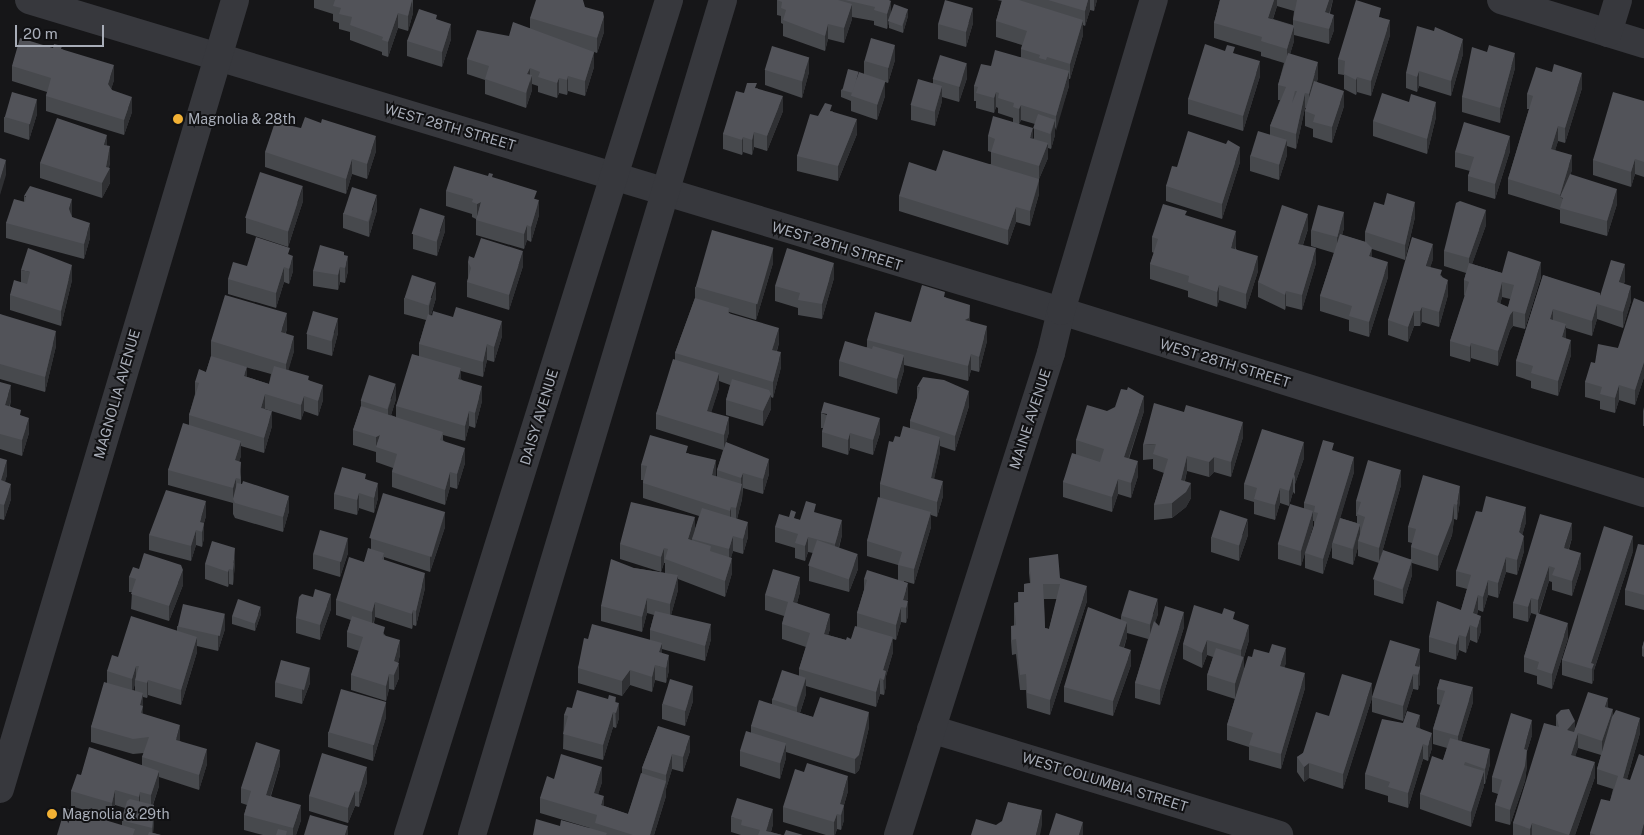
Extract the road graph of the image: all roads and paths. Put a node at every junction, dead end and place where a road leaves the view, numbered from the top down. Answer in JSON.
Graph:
{"nodes":[{"id":1,"x":29,"y":0,"type":"edge"},
{"id":2,"x":235,"y":0,"type":"edge"},
{"id":3,"x":669,"y":0,"type":"edge"},
{"id":4,"x":723,"y":0,"type":"edge"},
{"id":5,"x":1154,"y":0,"type":"edge"},
{"id":6,"x":1501,"y":0,"type":"edge"},
{"id":7,"x":1618,"y":0,"type":"edge"},
{"id":8,"x":1608,"y":33,"type":"junction"},
{"id":9,"x":1644,"y":44,"type":"edge"},
{"id":10,"x":218,"y":58,"type":"junction"},
{"id":11,"x":614,"y":176,"type":"junction"},
{"id":12,"x":665,"y":194,"type":"junction"},
{"id":13,"x":1060,"y":311,"type":"junction"},
{"id":14,"x":1644,"y":493,"type":"edge"},
{"id":15,"x":931,"y":729,"type":"junction"},
{"id":16,"x":0,"y":789,"type":"edge"},
{"id":17,"x":408,"y":835,"type":"edge"},
{"id":18,"x":472,"y":835,"type":"edge"},
{"id":19,"x":898,"y":835,"type":"edge"},
{"id":20,"x":1280,"y":835,"type":"edge"}],
"edges":[{"from":1,"to":10,"type":"street","name":"WEST 28TH STREET"},
{"from":2,"to":10,"type":"street","name":"MAGNOLIA AVENUE"},
{"from":3,"to":11,"type":"street","name":"DAISY AVENUE"},
{"from":4,"to":12,"type":"street"},
{"from":5,"to":13,"type":"street","name":"MAINE AVENUE"},
{"from":6,"to":8,"type":"street"},
{"from":7,"to":8,"type":"street"},
{"from":8,"to":9,"type":"street"},
{"from":10,"to":11,"type":"street","name":"WEST 28TH STREET"},
{"from":10,"to":16,"type":"street","name":"MAGNOLIA AVENUE"},
{"from":11,"to":12,"type":"street","name":"WEST 28TH STREET"},
{"from":11,"to":17,"type":"street","name":"DAISY AVENUE"},
{"from":12,"to":13,"type":"street","name":"WEST 28TH STREET"},
{"from":12,"to":18,"type":"street"},
{"from":13,"to":14,"type":"street","name":"WEST 28TH STREET"},
{"from":13,"to":15,"type":"street","name":"MAINE AVENUE"},
{"from":15,"to":19,"type":"street","name":"MAINE AVENUE"},
{"from":15,"to":20,"type":"street","name":"WEST COLUMBIA STREET"}]}
